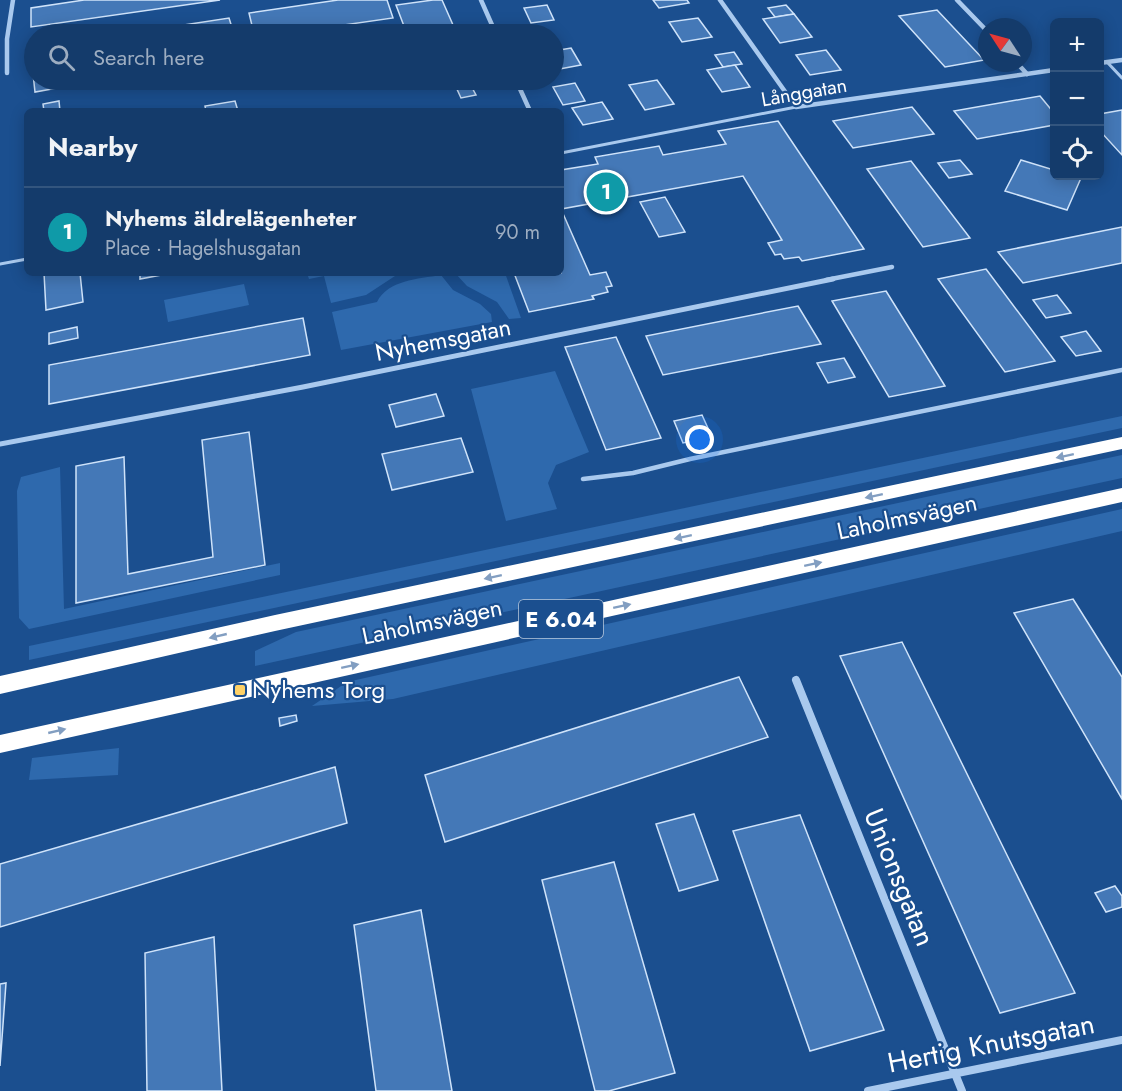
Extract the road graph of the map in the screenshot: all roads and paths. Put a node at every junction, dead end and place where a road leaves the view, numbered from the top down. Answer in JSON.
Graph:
{"nodes":[{"id":1,"x":13,"y":0,"type":"edge"},
{"id":2,"x":481,"y":0,"type":"edge"},
{"id":3,"x":720,"y":0,"type":"edge"},
{"id":4,"x":957,"y":0,"type":"edge"},
{"id":5,"x":978,"y":22,"type":"edge"},
{"id":6,"x":492,"y":24,"type":"edge"},
{"id":7,"x":1122,"y":60,"type":"edge"},
{"id":8,"x":1104,"y":62,"type":"edge"},
{"id":9,"x":1107,"y":62,"type":"junction"},
{"id":10,"x":1050,"y":71,"type":"edge"},
{"id":11,"x":7,"y":73,"type":"dead end"},
{"id":12,"x":1027,"y":74,"type":"joint"},
{"id":13,"x":1122,"y":78,"type":"edge"},
{"id":14,"x":521,"y":90,"type":"edge"},
{"id":15,"x":796,"y":107,"type":"junction"},
{"id":16,"x":529,"y":108,"type":"edge"},
{"id":17,"x":564,"y":152,"type":"edge"},
{"id":18,"x":24,"y":260,"type":"edge"},
{"id":19,"x":0,"y":264,"type":"edge"},
{"id":20,"x":892,"y":267,"type":"dead end"},
{"id":21,"x":1122,"y":370,"type":"edge"},
{"id":22,"x":1122,"y":443,"type":"edge"},
{"id":23,"x":0,"y":444,"type":"edge"},
{"id":24,"x":583,"y":479,"type":"dead end"},
{"id":25,"x":1122,"y":495,"type":"edge"},
{"id":26,"x":796,"y":680,"type":"dead end"},
{"id":27,"x":0,"y":685,"type":"edge"},
{"id":28,"x":0,"y":744,"type":"edge"},
{"id":29,"x":1122,"y":1040,"type":"edge"},
{"id":30,"x":955,"y":1073,"type":"junction"},
{"id":31,"x":868,"y":1091,"type":"edge"},
{"id":32,"x":962,"y":1091,"type":"edge"}],
"edges":[{"from":1,"to":11,"type":"street"},
{"from":2,"to":6,"type":"street"},
{"from":3,"to":15,"type":"street"},
{"from":4,"to":5,"type":"street"},
{"from":7,"to":9,"type":"street"},
{"from":8,"to":9,"type":"street"},
{"from":9,"to":13,"type":"lane"},
{"from":10,"to":12,"type":"street","name":"Långgatan"},
{"from":12,"to":15,"type":"street","name":"Långgatan"},
{"from":14,"to":16,"type":"street"},
{"from":15,"to":17,"type":"lane","name":"Långgatan"},
{"from":18,"to":19,"type":"lane"},
{"from":20,"to":23,"type":"street","name":"Nyhemsgatan"},
{"from":21,"to":24,"type":"lane"},
{"from":22,"to":27,"type":"highway","name":"Laholmsvägen","number":"E 6.04","one_way":true},
{"from":28,"to":25,"type":"highway","name":"Laholmsvägen","number":"E 6.04","one_way":true},
{"from":26,"to":30,"type":"street","name":"Unionsgatan"},
{"from":29,"to":30,"type":"street","name":"Hertig Knutsgatan"},
{"from":30,"to":31,"type":"street","name":"Hertig Knutsgatan"},
{"from":30,"to":32,"type":"street","name":"Unionsgatan"}]}
